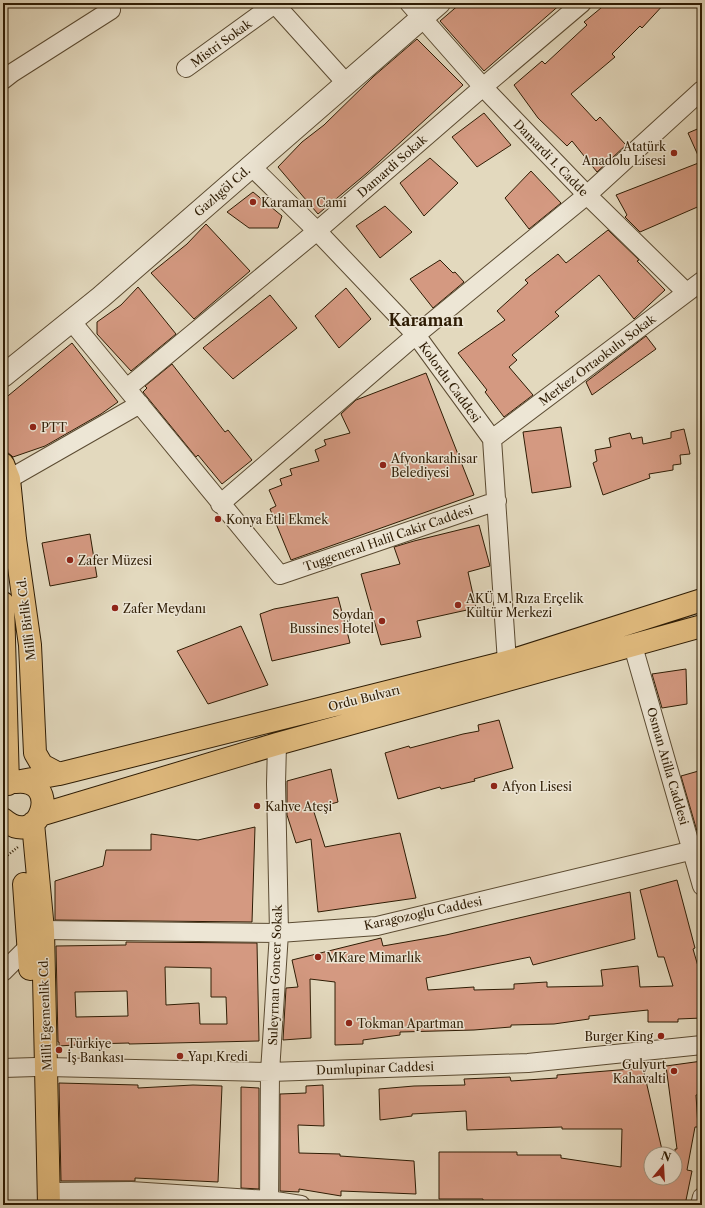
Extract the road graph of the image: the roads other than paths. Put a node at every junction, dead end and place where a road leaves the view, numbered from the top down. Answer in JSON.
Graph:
{"nodes":[{"id":1,"x":106,"y":3,"type":"edge"},
{"id":2,"x":275,"y":3,"type":"edge"},
{"id":3,"x":439,"y":3,"type":"edge"},
{"id":4,"x":582,"y":3,"type":"edge"},
{"id":5,"x":416,"y":10,"type":"edge"},
{"id":6,"x":186,"y":68,"type":"dead end"},
{"id":7,"x":4,"y":77,"type":"edge"},
{"id":8,"x":346,"y":83,"type":"junction"},
{"id":9,"x":483,"y":87,"type":"junction"},
{"id":10,"x":702,"y":90,"type":"edge"},
{"id":11,"x":251,"y":166,"type":"junction"},
{"id":12,"x":587,"y":195,"type":"junction"},
{"id":13,"x":317,"y":231,"type":"junction"},
{"id":14,"x":702,"y":280,"type":"edge"},
{"id":15,"x":686,"y":292,"type":"junction"},
{"id":16,"x":72,"y":322,"type":"junction"},
{"id":17,"x":416,"y":335,"type":"junction"},
{"id":18,"x":3,"y":376,"type":"edge"},
{"id":19,"x":127,"y":388,"type":"junction"},
{"id":20,"x":140,"y":404,"type":"junction"},
{"id":21,"x":492,"y":439,"type":"junction"},
{"id":22,"x":6,"y":471,"type":"edge"},
{"id":23,"x":497,"y":501,"type":"junction"},
{"id":24,"x":220,"y":504,"type":"junction"},
{"id":25,"x":702,"y":600,"type":"edge"},
{"id":26,"x":3,"y":603,"type":"edge"},
{"id":27,"x":702,"y":626,"type":"edge"},
{"id":28,"x":633,"y":646,"type":"junction"},
{"id":29,"x":507,"y":662,"type":"junction"},
{"id":30,"x":277,"y":744,"type":"junction"},
{"id":31,"x":6,"y":753,"type":"edge"},
{"id":32,"x":59,"y":774,"type":"junction"},
{"id":33,"x":11,"y":785,"type":"edge"},
{"id":34,"x":23,"y":826,"type":"edge"},
{"id":35,"x":697,"y":849,"type":"edge"},
{"id":36,"x":702,"y":886,"type":"edge"},
{"id":37,"x":43,"y":930,"type":"junction"},
{"id":38,"x":278,"y":933,"type":"junction"},
{"id":39,"x":28,"y":947,"type":"junction"},
{"id":40,"x":3,"y":972,"type":"edge"},
{"id":41,"x":702,"y":1045,"type":"edge"},
{"id":42,"x":42,"y":1067,"type":"junction"},
{"id":43,"x":3,"y":1068,"type":"edge"},
{"id":44,"x":270,"y":1072,"type":"junction"},
{"id":45,"x":702,"y":1197,"type":"edge"},
{"id":46,"x":46,"y":1201,"type":"edge"},
{"id":47,"x":269,"y":1202,"type":"edge"},
{"id":48,"x":301,"y":1205,"type":"edge"},
{"id":49,"x":700,"y":1205,"type":"edge"}],
"edges":[{"from":1,"to":7,"type":"street"},
{"from":2,"to":6,"type":"street","name":"Mistri Sokak"},
{"from":2,"to":8,"type":"street"},
{"from":3,"to":5,"type":"street","name":"Gazlıgöl Cd."},
{"from":4,"to":9,"type":"street","name":"Damardi Sokak"},
{"from":5,"to":8,"type":"street","name":"Gazlıgöl Cd."},
{"from":5,"to":9,"type":"street","name":"Damardi 1. Cadde"},
{"from":8,"to":11,"type":"street","name":"Gazlıgöl Cd."},
{"from":9,"to":12,"type":"street","name":"Damardi 1. Cadde"},
{"from":9,"to":13,"type":"street","name":"Damardi Sokak"},
{"from":10,"to":12,"type":"street"},
{"from":11,"to":13,"type":"street","name":"Kolordu Caddesi"},
{"from":11,"to":16,"type":"street","name":"Gazlıgöl Cd."},
{"from":12,"to":15,"type":"street","name":"Damardi 1. Cadde"},
{"from":12,"to":17,"type":"street"},
{"from":13,"to":17,"type":"street","name":"Kolordu Caddesi"},
{"from":13,"to":19,"type":"street","name":"Damardi Sokak"},
{"from":14,"to":15,"type":"street","name":"Merkez Ortaokulu Sokak"},
{"from":15,"to":21,"type":"street","name":"Merkez Ortaokulu Sokak"},
{"from":16,"to":18,"type":"street","name":"Gazlıgöl Cd."},
{"from":16,"to":19,"type":"street"},
{"from":17,"to":21,"type":"street","name":"Kolordu Caddesi"},
{"from":17,"to":24,"type":"street"},
{"from":19,"to":20,"type":"street"},
{"from":20,"to":22,"type":"street"},
{"from":20,"to":24,"type":"street"},
{"from":21,"to":23,"type":"street"},
{"from":22,"to":32,"type":"main road","name":"Millî Birlik Cd."},
{"from":23,"to":24,"type":"street","name":"Tuggeneral Halil Cakir Caddesi"},
{"from":23,"to":29,"type":"street"},
{"from":25,"to":29,"type":"main road","name":"Ordu Bulvarı"},
{"from":26,"to":31,"type":"main road","name":"Millî Birlik Cd."},
{"from":27,"to":28,"type":"main road","name":"Ordu Bulvarı"},
{"from":28,"to":30,"type":"main road","name":"Ordu Bulvarı"},
{"from":28,"to":35,"type":"street","name":"Osman Atilla Caddesi"},
{"from":29,"to":32,"type":"main road","name":"Ordu Bulvarı"},
{"from":30,"to":34,"type":"main road","name":"Ordu Bulvarı"},
{"from":30,"to":38,"type":"street","name":"Suleyrnan Goncer Sokak"},
{"from":31,"to":33,"type":"main road","name":"Millî Birlik Cd."},
{"from":32,"to":33,"type":"main road","name":"Ordu Bulvarı"},
{"from":33,"to":34,"type":"main road"},
{"from":34,"to":37,"type":"main road","name":"Millî Egemenlik Cd."},
{"from":34,"to":39,"type":"main road","name":"Millî Egemenlik Cd."},
{"from":35,"to":36,"type":"street","name":"Osman Atilla Caddesi"},
{"from":35,"to":38,"type":"street","name":"Karagozoglu Caddesi"},
{"from":37,"to":38,"type":"street","name":"Karagozoglu Caddesi"},
{"from":37,"to":42,"type":"main road","name":"Millî Egemenlik Cd."},
{"from":38,"to":44,"type":"street","name":"Suleyrnan Goncer Sokak"},
{"from":39,"to":40,"type":"street"},
{"from":39,"to":42,"type":"main road","name":"Millî Egemenlik Cd."},
{"from":41,"to":44,"type":"street","name":"Dumlupinar Caddesi"},
{"from":42,"to":43,"type":"street","name":"Dumlupinar Caddesi"},
{"from":42,"to":44,"type":"street","name":"Dumlupinar Caddesi"},
{"from":42,"to":46,"type":"main road","name":"Millî Egemenlik Cd."},
{"from":44,"to":47,"type":"street","name":"Suleyrnan Goncer Sokak"},
{"from":45,"to":49,"type":"street"},
{"from":46,"to":47,"type":"street"},
{"from":47,"to":48,"type":"street"}]}
